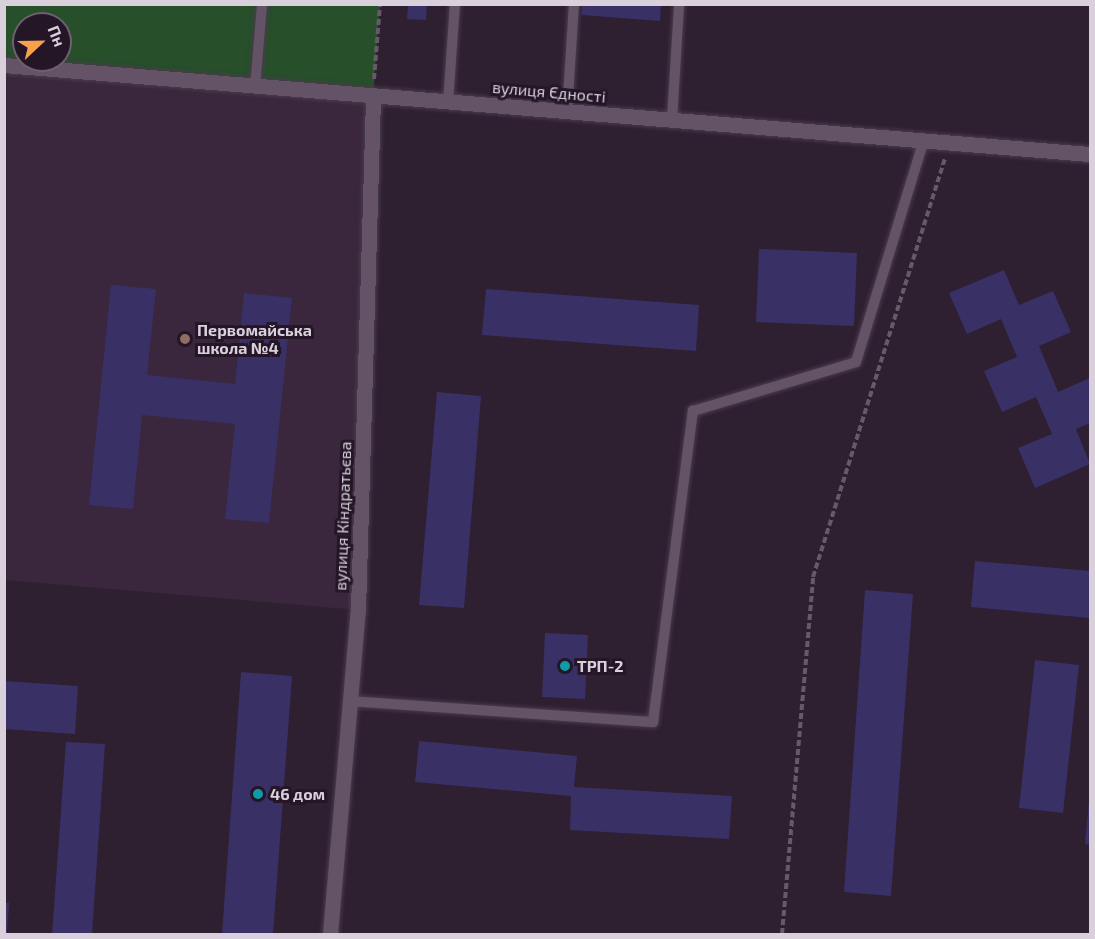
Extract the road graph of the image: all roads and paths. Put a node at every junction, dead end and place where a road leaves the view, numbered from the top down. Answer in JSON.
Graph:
{"nodes":[{"id":1,"x":262,"y":4,"type":"edge"},
{"id":2,"x":380,"y":4,"type":"edge"},
{"id":3,"x":455,"y":4,"type":"edge"},
{"id":4,"x":574,"y":4,"type":"edge"},
{"id":5,"x":679,"y":4,"type":"edge"},
{"id":6,"x":4,"y":65,"type":"edge"},
{"id":7,"x":255,"y":87,"type":"junction"},
{"id":8,"x":373,"y":98,"type":"junction"},
{"id":9,"x":448,"y":103,"type":"junction"},
{"id":10,"x":567,"y":112,"type":"junction"},
{"id":11,"x":672,"y":120,"type":"junction"},
{"id":12,"x":924,"y":140,"type":"junction"},
{"id":13,"x":950,"y":142,"type":"junction"},
{"id":14,"x":1090,"y":154,"type":"edge"},
{"id":15,"x":350,"y":700,"type":"junction"},
{"id":16,"x":330,"y":934,"type":"edge"},
{"id":17,"x":782,"y":934,"type":"edge"}],
"edges":[{"from":1,"to":7,"type":"lane"},
{"from":2,"to":8,"type":"path"},
{"from":3,"to":9,"type":"lane"},
{"from":4,"to":10,"type":"lane"},
{"from":5,"to":11,"type":"lane"},
{"from":6,"to":7,"type":"street","name":"вулиця Єдності"},
{"from":7,"to":8,"type":"street","name":"вулиця Єдності"},
{"from":8,"to":9,"type":"street","name":"вулиця Єдності"},
{"from":8,"to":15,"type":"street","name":"вулиця Кіндратьєва"},
{"from":9,"to":10,"type":"street","name":"вулиця Єдності"},
{"from":10,"to":11,"type":"street","name":"вулиця Єдності"},
{"from":11,"to":12,"type":"street","name":"вулиця Єдності"},
{"from":12,"to":13,"type":"street","name":"вулиця Єдності"},
{"from":12,"to":15,"type":"lane"},
{"from":13,"to":14,"type":"street","name":"вулиця Єдності"},
{"from":13,"to":17,"type":"path"},
{"from":15,"to":16,"type":"street","name":"вулиця Кіндратьєва"}]}
